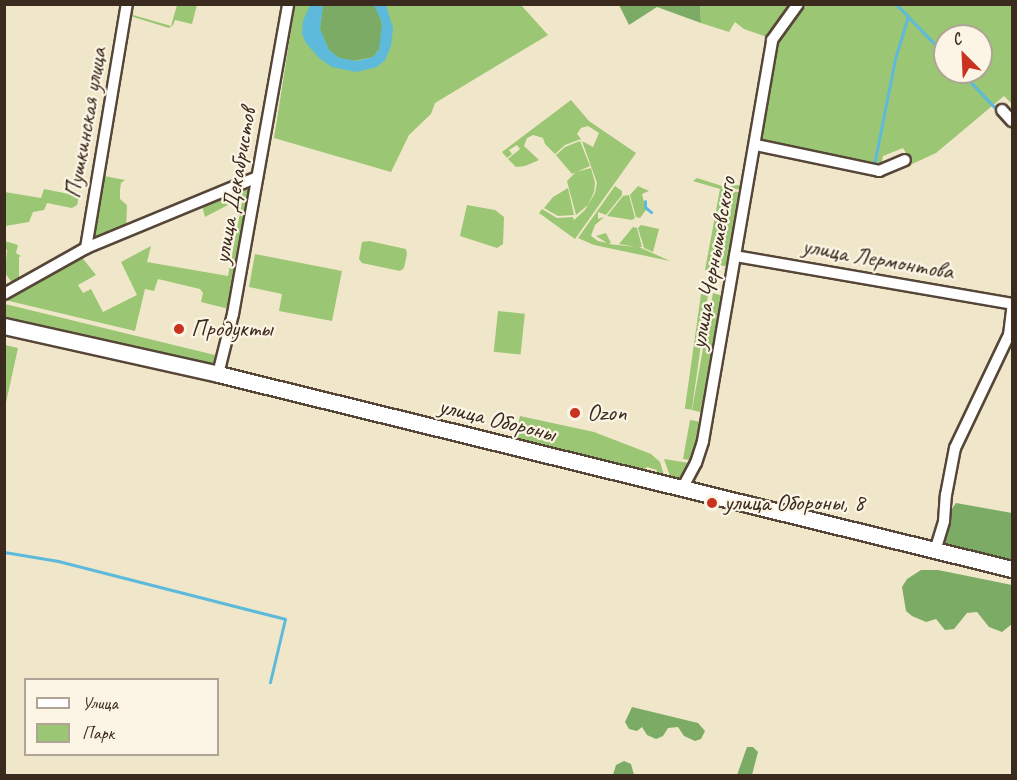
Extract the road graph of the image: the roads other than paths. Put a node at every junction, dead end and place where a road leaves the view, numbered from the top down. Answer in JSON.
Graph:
{"nodes":[{"id":1,"x":127,"y":4,"type":"edge"},
{"id":2,"x":288,"y":4,"type":"edge"},
{"id":3,"x":798,"y":4,"type":"edge"},
{"id":4,"x":1002,"y":110,"type":"dead end"},
{"id":5,"x":1012,"y":121,"type":"edge"},
{"id":6,"x":756,"y":145,"type":"junction"},
{"id":7,"x":905,"y":160,"type":"dead end"},
{"id":8,"x":257,"y":177,"type":"junction"},
{"id":9,"x":86,"y":248,"type":"junction"},
{"id":10,"x":735,"y":256,"type":"junction"},
{"id":11,"x":4,"y":294,"type":"edge"},
{"id":12,"x":1012,"y":304,"type":"edge"},
{"id":13,"x":1012,"y":309,"type":"edge"},
{"id":14,"x":4,"y":326,"type":"edge"},
{"id":15,"x":218,"y":374,"type":"junction"},
{"id":16,"x":682,"y":489,"type":"junction"},
{"id":17,"x":935,"y":551,"type":"junction"},
{"id":18,"x":1012,"y":569,"type":"edge"}],
"edges":[{"from":1,"to":9,"type":"street","name":"Пушкинская улица"},
{"from":2,"to":8,"type":"street","name":"улица Декабристов"},
{"from":3,"to":6,"type":"street","name":"улица Чернышевского"},
{"from":4,"to":5,"type":"street"},
{"from":6,"to":7,"type":"street"},
{"from":6,"to":10,"type":"street","name":"улица Чернышевского"},
{"from":8,"to":9,"type":"street"},
{"from":8,"to":15,"type":"street","name":"улица Декабристов"},
{"from":9,"to":11,"type":"street"},
{"from":10,"to":12,"type":"street","name":"улица Лермонтова"},
{"from":10,"to":16,"type":"street","name":"улица Чернышевского"},
{"from":13,"to":17,"type":"street"},
{"from":14,"to":15,"type":"street","name":"улица Обороны"},
{"from":15,"to":16,"type":"street","name":"улица Обороны"},
{"from":16,"to":17,"type":"street","name":"улица Обороны"},
{"from":17,"to":18,"type":"street","name":"улица Обороны"}]}
